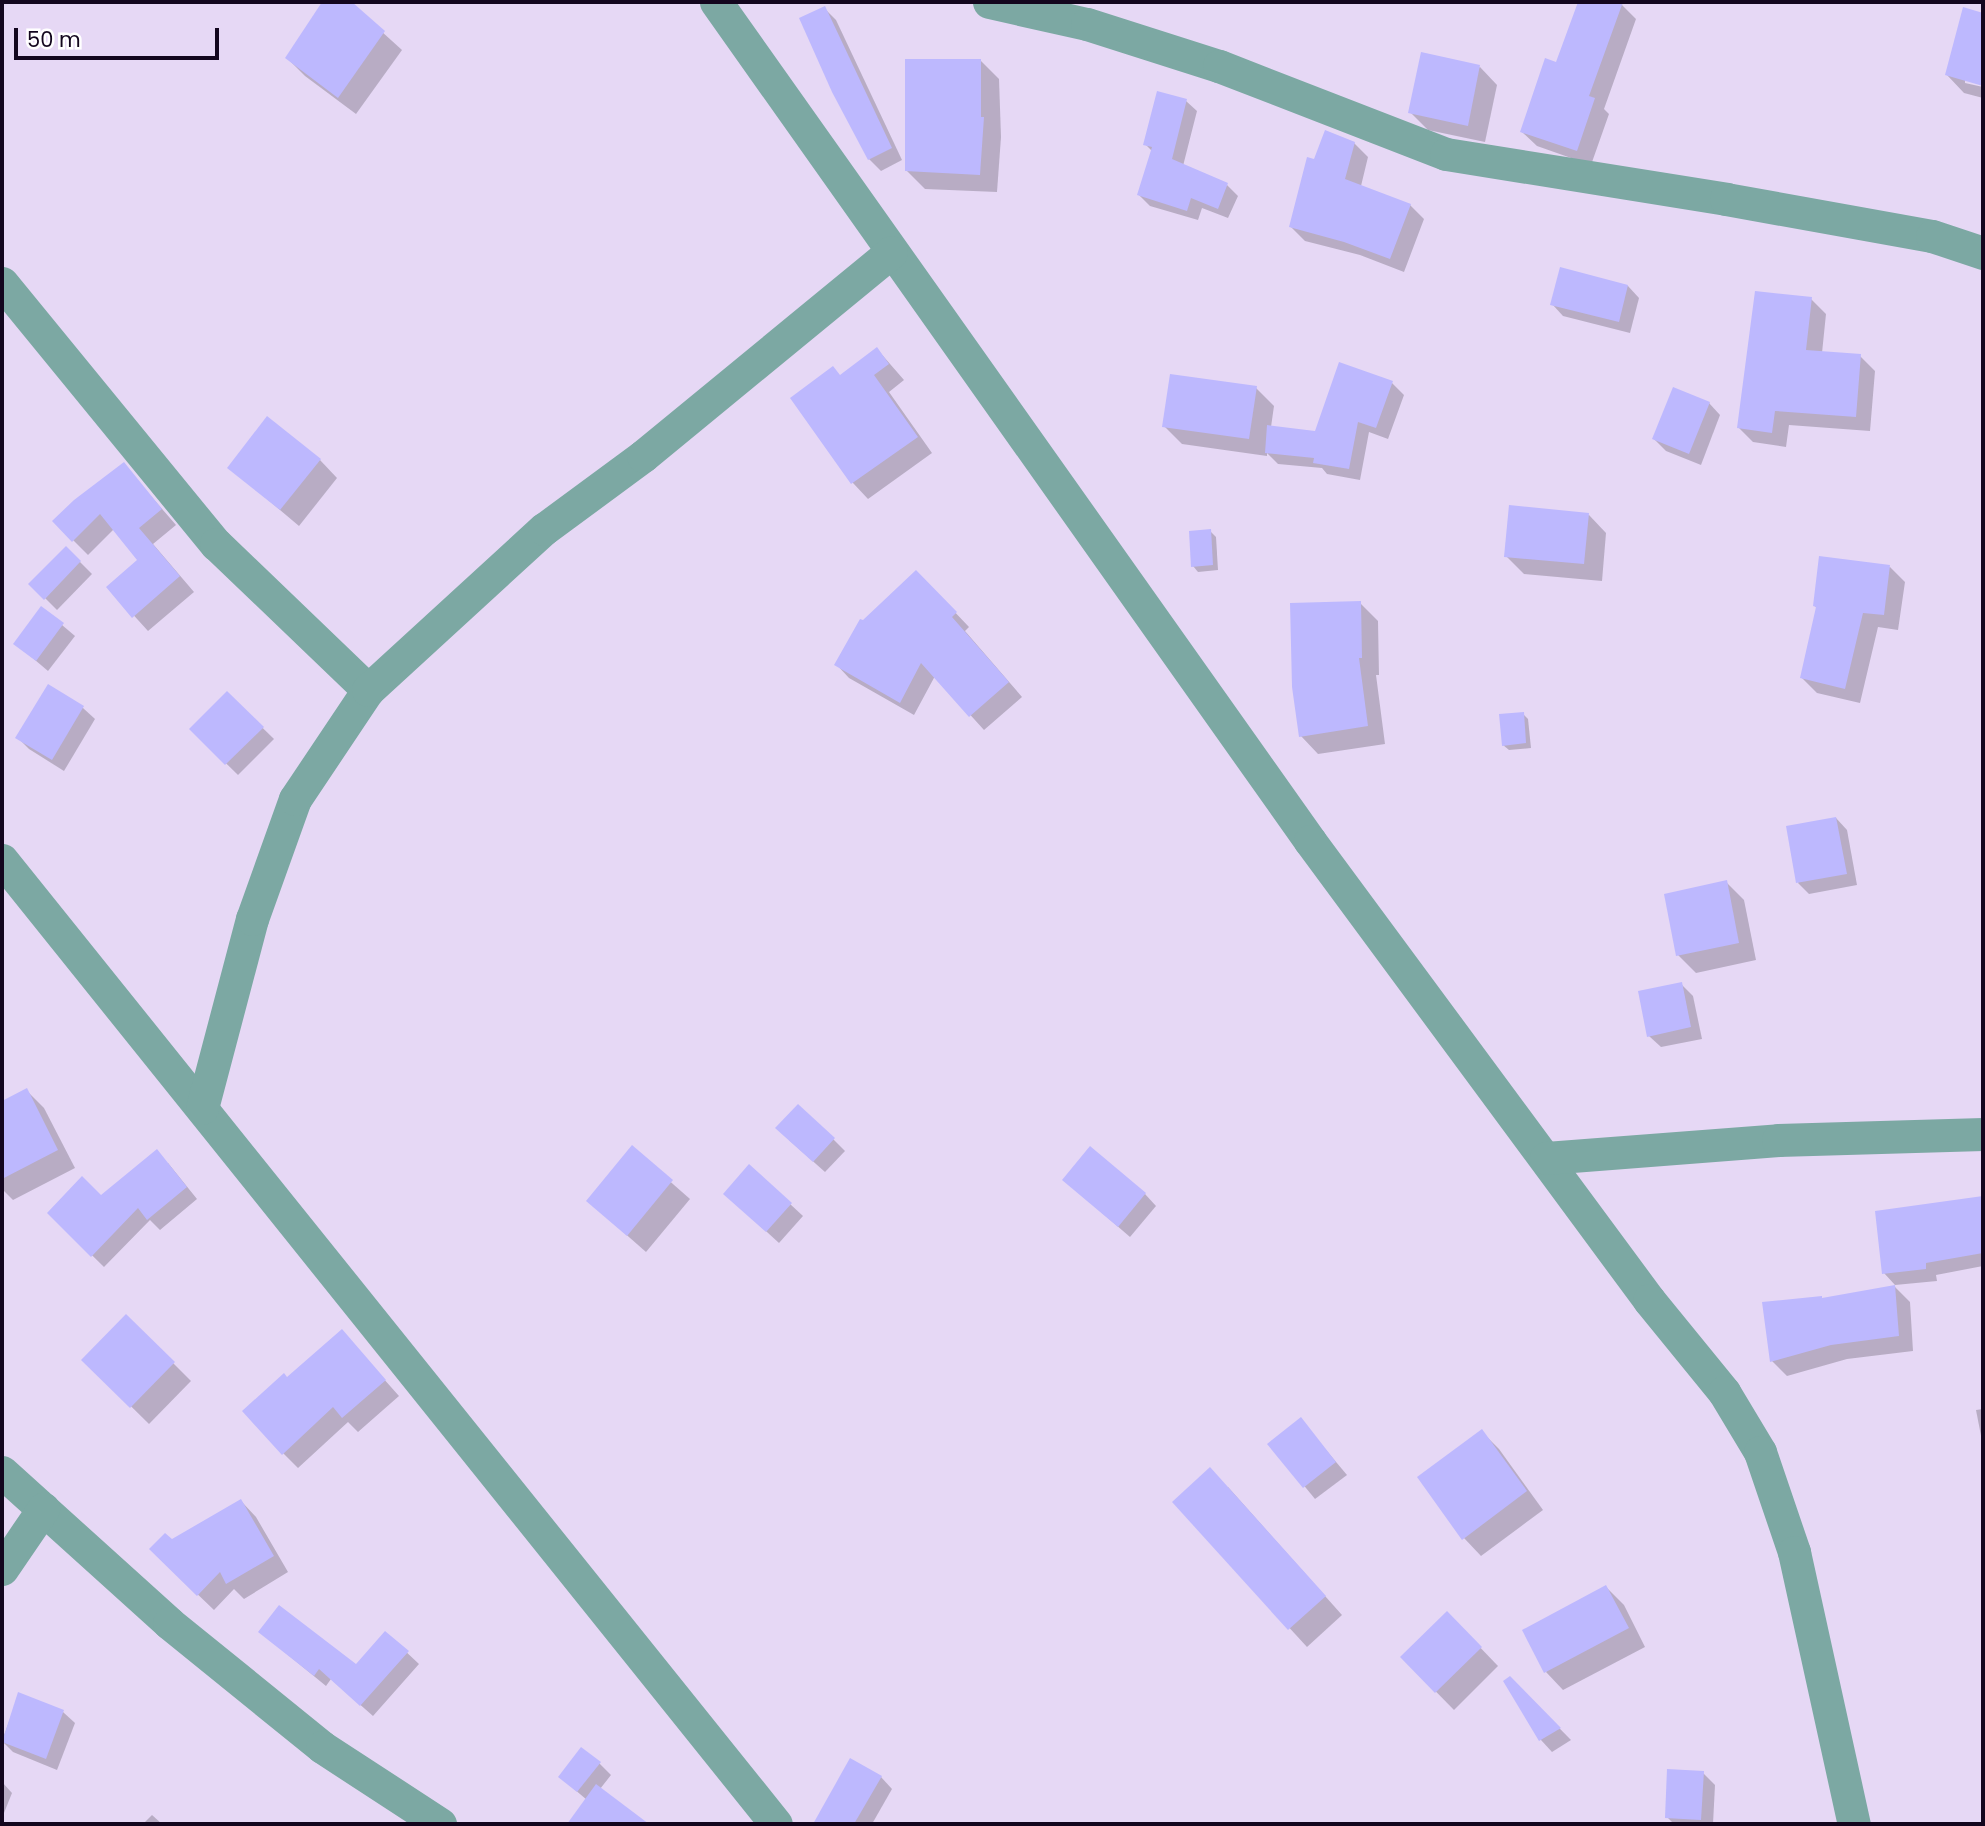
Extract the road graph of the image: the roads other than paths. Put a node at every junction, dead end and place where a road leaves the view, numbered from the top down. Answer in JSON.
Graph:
{"nodes":[{"id":1,"x":989,"y":2,"type":"edge"},
{"id":2,"x":725,"y":6,"type":"edge"},
{"id":3,"x":891,"y":252,"type":"junction"},
{"id":4,"x":1983,"y":253,"type":"edge"},
{"id":5,"x":2,"y":283,"type":"edge"},
{"id":6,"x":368,"y":690,"type":"junction"},
{"id":7,"x":2,"y":860,"type":"edge"},
{"id":8,"x":202,"y":1108,"type":"junction"},
{"id":9,"x":1983,"y":1134,"type":"edge"},
{"id":10,"x":1546,"y":1158,"type":"junction"},
{"id":11,"x":2,"y":1472,"type":"edge"},
{"id":12,"x":43,"y":1510,"type":"junction"},
{"id":13,"x":2,"y":1569,"type":"edge"},
{"id":14,"x":440,"y":1824,"type":"edge"},
{"id":15,"x":776,"y":1824,"type":"edge"},
{"id":16,"x":1854,"y":1824,"type":"edge"}],
"edges":[{"from":1,"to":4,"type":"street"},
{"from":2,"to":3,"type":"street"},
{"from":3,"to":6,"type":"street"},
{"from":3,"to":10,"type":"street"},
{"from":5,"to":6,"type":"street"},
{"from":6,"to":8,"type":"street"},
{"from":7,"to":8,"type":"street"},
{"from":8,"to":15,"type":"street"},
{"from":9,"to":10,"type":"street"},
{"from":10,"to":16,"type":"street"},
{"from":11,"to":12,"type":"street"},
{"from":12,"to":13,"type":"street"},
{"from":12,"to":14,"type":"street"}]}
